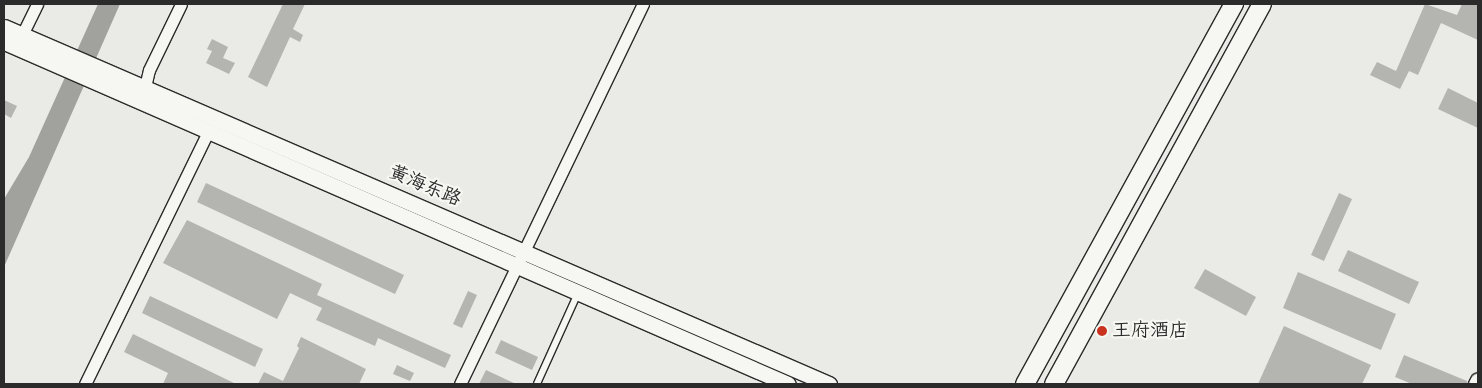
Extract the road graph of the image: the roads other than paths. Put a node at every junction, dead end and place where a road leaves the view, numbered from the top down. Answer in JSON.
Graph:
{"nodes":[{"id":1,"x":37,"y":4,"type":"edge"},
{"id":2,"x":181,"y":4,"type":"edge"},
{"id":3,"x":643,"y":4,"type":"edge"},
{"id":4,"x":1234,"y":4,"type":"edge"},
{"id":5,"x":1262,"y":4,"type":"edge"},
{"id":6,"x":4,"y":27,"type":"edge"},
{"id":7,"x":22,"y":35,"type":"junction"},
{"id":8,"x":4,"y":42,"type":"edge"},
{"id":9,"x":56,"y":57,"type":"junction"},
{"id":10,"x":96,"y":73,"type":"junction"},
{"id":11,"x":145,"y":87,"type":"junction"},
{"id":12,"x":208,"y":132,"type":"junction"},
{"id":13,"x":526,"y":252,"type":"junction"},
{"id":14,"x":519,"y":267,"type":"junction"},
{"id":15,"x":578,"y":293,"type":"junction"},
{"id":16,"x":1478,"y":380,"type":"edge"},
{"id":17,"x":85,"y":384,"type":"edge"},
{"id":18,"x":460,"y":384,"type":"edge"},
{"id":19,"x":537,"y":384,"type":"edge"},
{"id":20,"x":788,"y":384,"type":"edge"},
{"id":21,"x":829,"y":384,"type":"edge"},
{"id":22,"x":1025,"y":384,"type":"edge"},
{"id":23,"x":1054,"y":384,"type":"edge"},
{"id":24,"x":1476,"y":384,"type":"edge"}],
"edges":[{"from":1,"to":7,"type":"street"},
{"from":2,"to":11,"type":"street"},
{"from":3,"to":13,"type":"street"},
{"from":4,"to":22,"type":"main road"},
{"from":5,"to":23,"type":"main road"},
{"from":6,"to":7,"type":"street","name":"黄海东路"},
{"from":7,"to":9,"type":"street","name":"黄海东路"},
{"from":8,"to":9,"type":"street","name":"黄海东路"},
{"from":9,"to":10,"type":"street","name":"黄海东路"},
{"from":10,"to":11,"type":"street","name":"黄海东路"},
{"from":10,"to":12,"type":"street","name":"黄海东路"},
{"from":11,"to":13,"type":"street","name":"黄海东路"},
{"from":12,"to":14,"type":"street","name":"黄海东路"},
{"from":12,"to":17,"type":"street"},
{"from":13,"to":14,"type":"street"},
{"from":13,"to":21,"type":"street","name":"黄海东路"},
{"from":14,"to":15,"type":"street","name":"黄海东路"},
{"from":14,"to":18,"type":"street"},
{"from":15,"to":19,"type":"lane"},
{"from":15,"to":20,"type":"street","name":"黄海东路"},
{"from":16,"to":24,"type":"street"}]}
